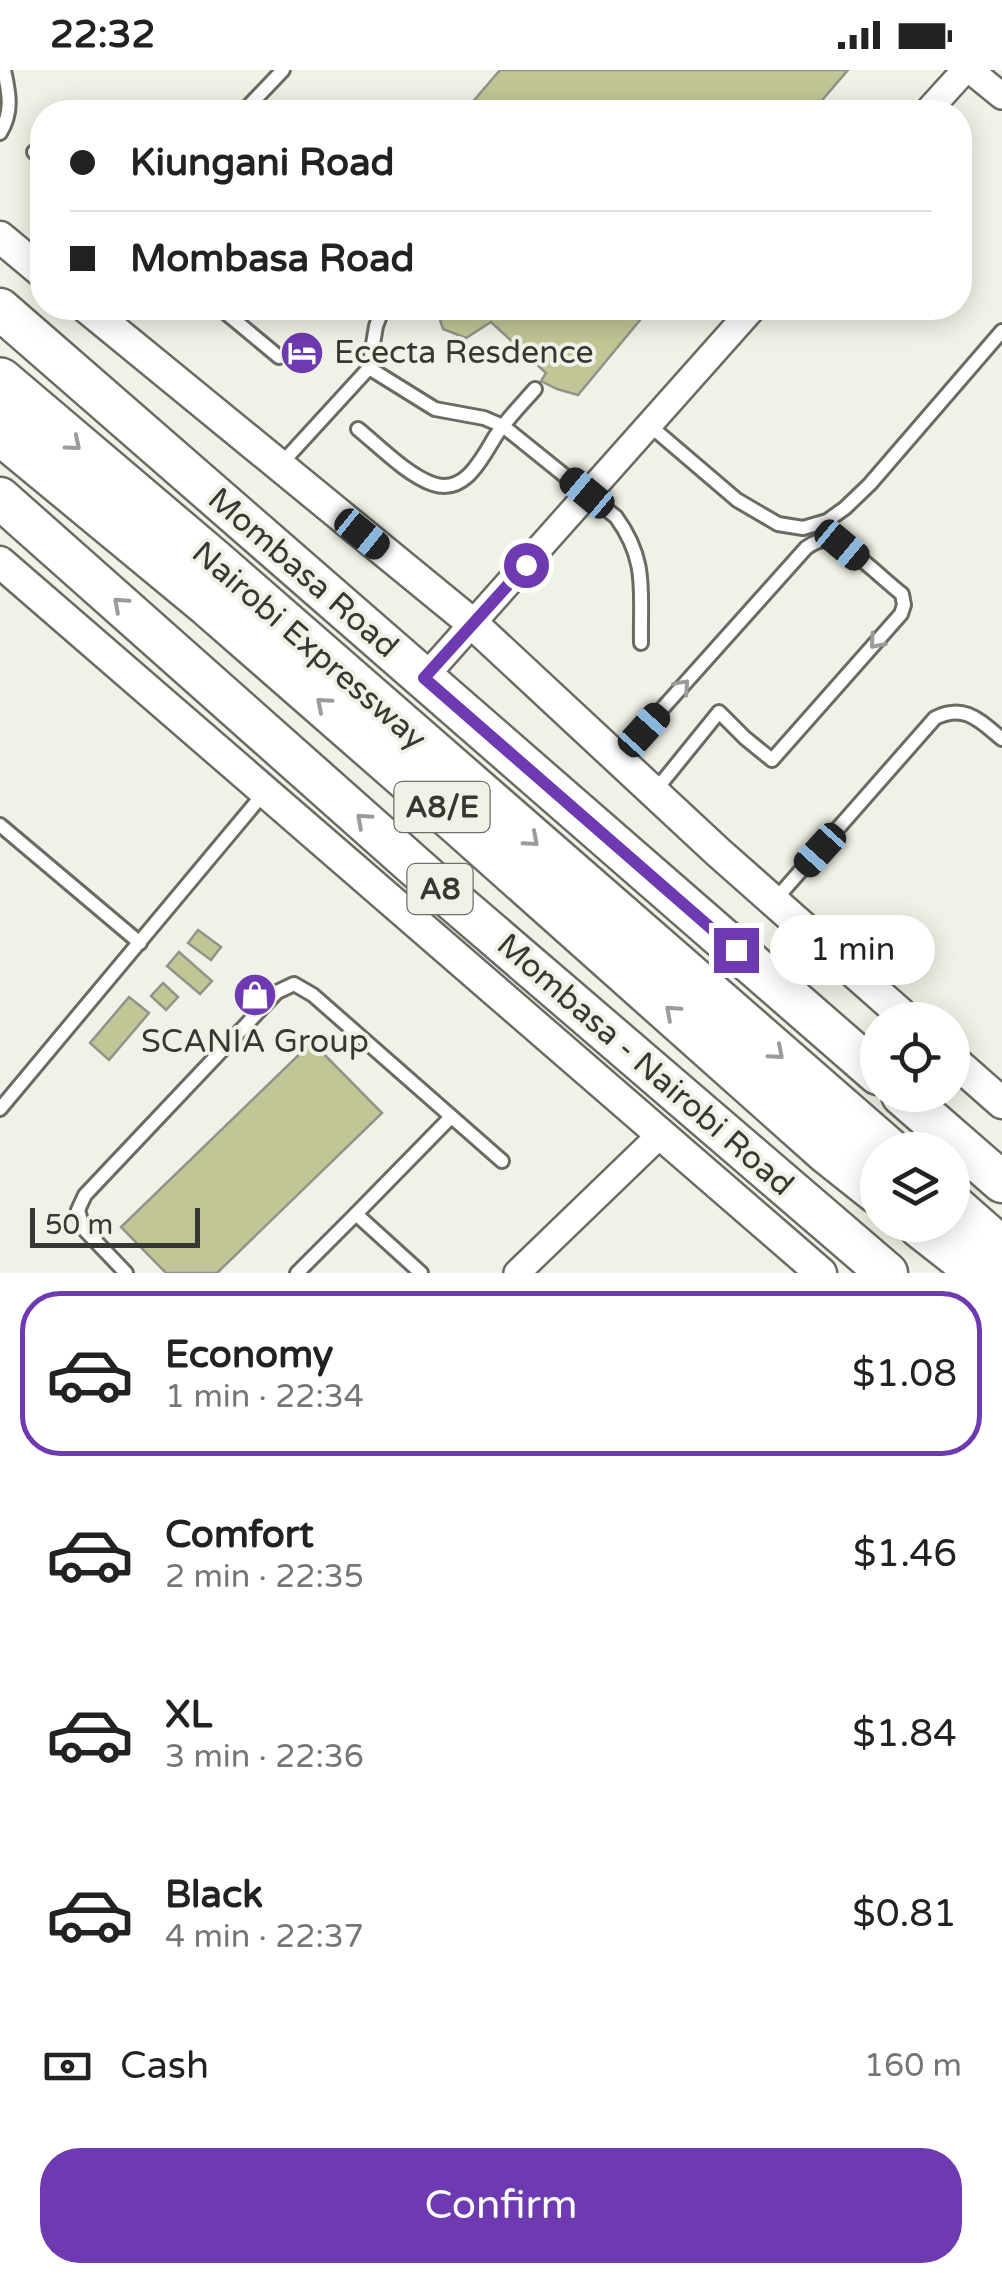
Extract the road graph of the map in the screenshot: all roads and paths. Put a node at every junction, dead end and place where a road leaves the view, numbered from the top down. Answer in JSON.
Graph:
{"nodes":[{"id":1,"x":4,"y":70,"type":"edge"},
{"id":2,"x":283,"y":70,"type":"edge"},
{"id":3,"x":968,"y":70,"type":"edge"},
{"id":4,"x":1002,"y":96,"type":"edge"},
{"id":5,"x":254,"y":100,"type":"edge"},
{"id":6,"x":939,"y":100,"type":"edge"},
{"id":7,"x":0,"y":133,"type":"edge"},
{"id":8,"x":0,"y":238,"type":"edge"},
{"id":9,"x":30,"y":262,"type":"edge"},
{"id":10,"x":0,"y":309,"type":"edge"},
{"id":11,"x":102,"y":320,"type":"edge"},
{"id":12,"x":235,"y":320,"type":"edge"},
{"id":13,"x":379,"y":320,"type":"edge"},
{"id":14,"x":742,"y":320,"type":"edge"},
{"id":15,"x":1002,"y":331,"type":"edge"},
{"id":16,"x":280,"y":357,"type":"dead end"},
{"id":17,"x":369,"y":368,"type":"junction"},
{"id":18,"x":0,"y":381,"type":"edge"},
{"id":19,"x":535,"y":388,"type":"dead end"},
{"id":20,"x":648,"y":424,"type":"junction"},
{"id":21,"x":503,"y":426,"type":"junction"},
{"id":22,"x":358,"y":428,"type":"dead end"},
{"id":23,"x":0,"y":431,"type":"edge"},
{"id":24,"x":279,"y":466,"type":"junction"},
{"id":25,"x":587,"y":493,"type":"junction"},
{"id":26,"x":0,"y":498,"type":"edge"},
{"id":27,"x":0,"y":562,"type":"edge"},
{"id":28,"x":473,"y":624,"type":"junction"},
{"id":29,"x":641,"y":643,"type":"dead end"},
{"id":30,"x":424,"y":678,"type":"junction"},
{"id":31,"x":1002,"y":739,"type":"edge"},
{"id":32,"x":618,"y":759,"type":"junction"},
{"id":33,"x":265,"y":792,"type":"junction"},
{"id":34,"x":654,"y":792,"type":"junction"},
{"id":35,"x":0,"y":825,"type":"edge"},
{"id":36,"x":774,"y":902,"type":"junction"},
{"id":37,"x":140,"y":943,"type":"junction"},
{"id":38,"x":888,"y":1002,"type":"edge"},
{"id":39,"x":860,"y":1058,"type":"edge"},
{"id":40,"x":970,"y":1075,"type":"edge"},
{"id":41,"x":1002,"y":1103,"type":"edge"},
{"id":42,"x":0,"y":1109,"type":"edge"},
{"id":43,"x":922,"y":1112,"type":"edge"},
{"id":44,"x":451,"y":1117,"type":"junction"},
{"id":45,"x":866,"y":1132,"type":"edge"},
{"id":46,"x":660,"y":1135,"type":"junction"},
{"id":47,"x":502,"y":1161,"type":"dead end"},
{"id":48,"x":860,"y":1176,"type":"edge"},
{"id":49,"x":1002,"y":1182,"type":"edge"},
{"id":50,"x":356,"y":1214,"type":"junction"},
{"id":51,"x":970,"y":1222,"type":"edge"},
{"id":52,"x":943,"y":1242,"type":"edge"},
{"id":53,"x":1002,"y":1250,"type":"edge"},
{"id":54,"x":126,"y":1273,"type":"edge"},
{"id":55,"x":297,"y":1273,"type":"edge"},
{"id":56,"x":421,"y":1273,"type":"edge"},
{"id":57,"x":517,"y":1273,"type":"edge"},
{"id":58,"x":822,"y":1273,"type":"edge"},
{"id":59,"x":886,"y":1273,"type":"edge"},
{"id":60,"x":982,"y":1273,"type":"edge"}],
"edges":[{"from":1,"to":7,"type":"lane"},
{"from":2,"to":5,"type":"lane"},
{"from":3,"to":4,"type":"street"},
{"from":3,"to":6,"type":"street"},
{"from":8,"to":9,"type":"street"},
{"from":10,"to":30,"type":"highway","name":"Mombasa Road"},
{"from":11,"to":24,"type":"street"},
{"from":12,"to":16,"type":"lane"},
{"from":13,"to":17,"type":"lane"},
{"from":14,"to":20,"type":"street"},
{"from":15,"to":20,"type":"lane"},
{"from":17,"to":21,"type":"lane"},
{"from":17,"to":24,"type":"lane"},
{"from":18,"to":45,"type":"highway","name":"Nairobi Expressway","number":"A8/E","one_way":true},
{"from":19,"to":21,"type":"lane"},
{"from":20,"to":25,"type":"street"},
{"from":21,"to":22,"type":"lane"},
{"from":21,"to":25,"type":"lane"},
{"from":48,"to":23,"type":"highway","name":"Nairobi Expressway","number":"A8/E","one_way":true},
{"from":24,"to":28,"type":"street"},
{"from":25,"to":28,"type":"street"},
{"from":25,"to":29,"type":"lane"},
{"from":59,"to":26,"type":"highway","name":"Mombasa - Nairobi Road","number":"A8","one_way":true},
{"from":27,"to":33,"type":"street"},
{"from":28,"to":30,"type":"street"},
{"from":28,"to":32,"type":"street"},
{"from":30,"to":39,"type":"highway","name":"Mombasa Road"},
{"from":31,"to":36,"type":"lane"},
{"from":32,"to":34,"type":"street"},
{"from":32,"to":34,"type":"lane","one_way":true},
{"from":33,"to":37,"type":"lane"},
{"from":33,"to":46,"type":"street"},
{"from":34,"to":36,"type":"street"},
{"from":35,"to":37,"type":"lane"},
{"from":36,"to":38,"type":"street"},
{"from":37,"to":42,"type":"lane"},
{"from":40,"to":41,"type":"street"},
{"from":43,"to":49,"type":"highway"},
{"from":44,"to":47,"type":"lane"},
{"from":44,"to":50,"type":"lane"},
{"from":44,"to":54,"type":"lane"},
{"from":46,"to":57,"type":"street"},
{"from":46,"to":58,"type":"street"},
{"from":50,"to":55,"type":"lane"},
{"from":50,"to":56,"type":"lane"},
{"from":51,"to":53,"type":"highway"},
{"from":52,"to":60,"type":"highway"}]}
